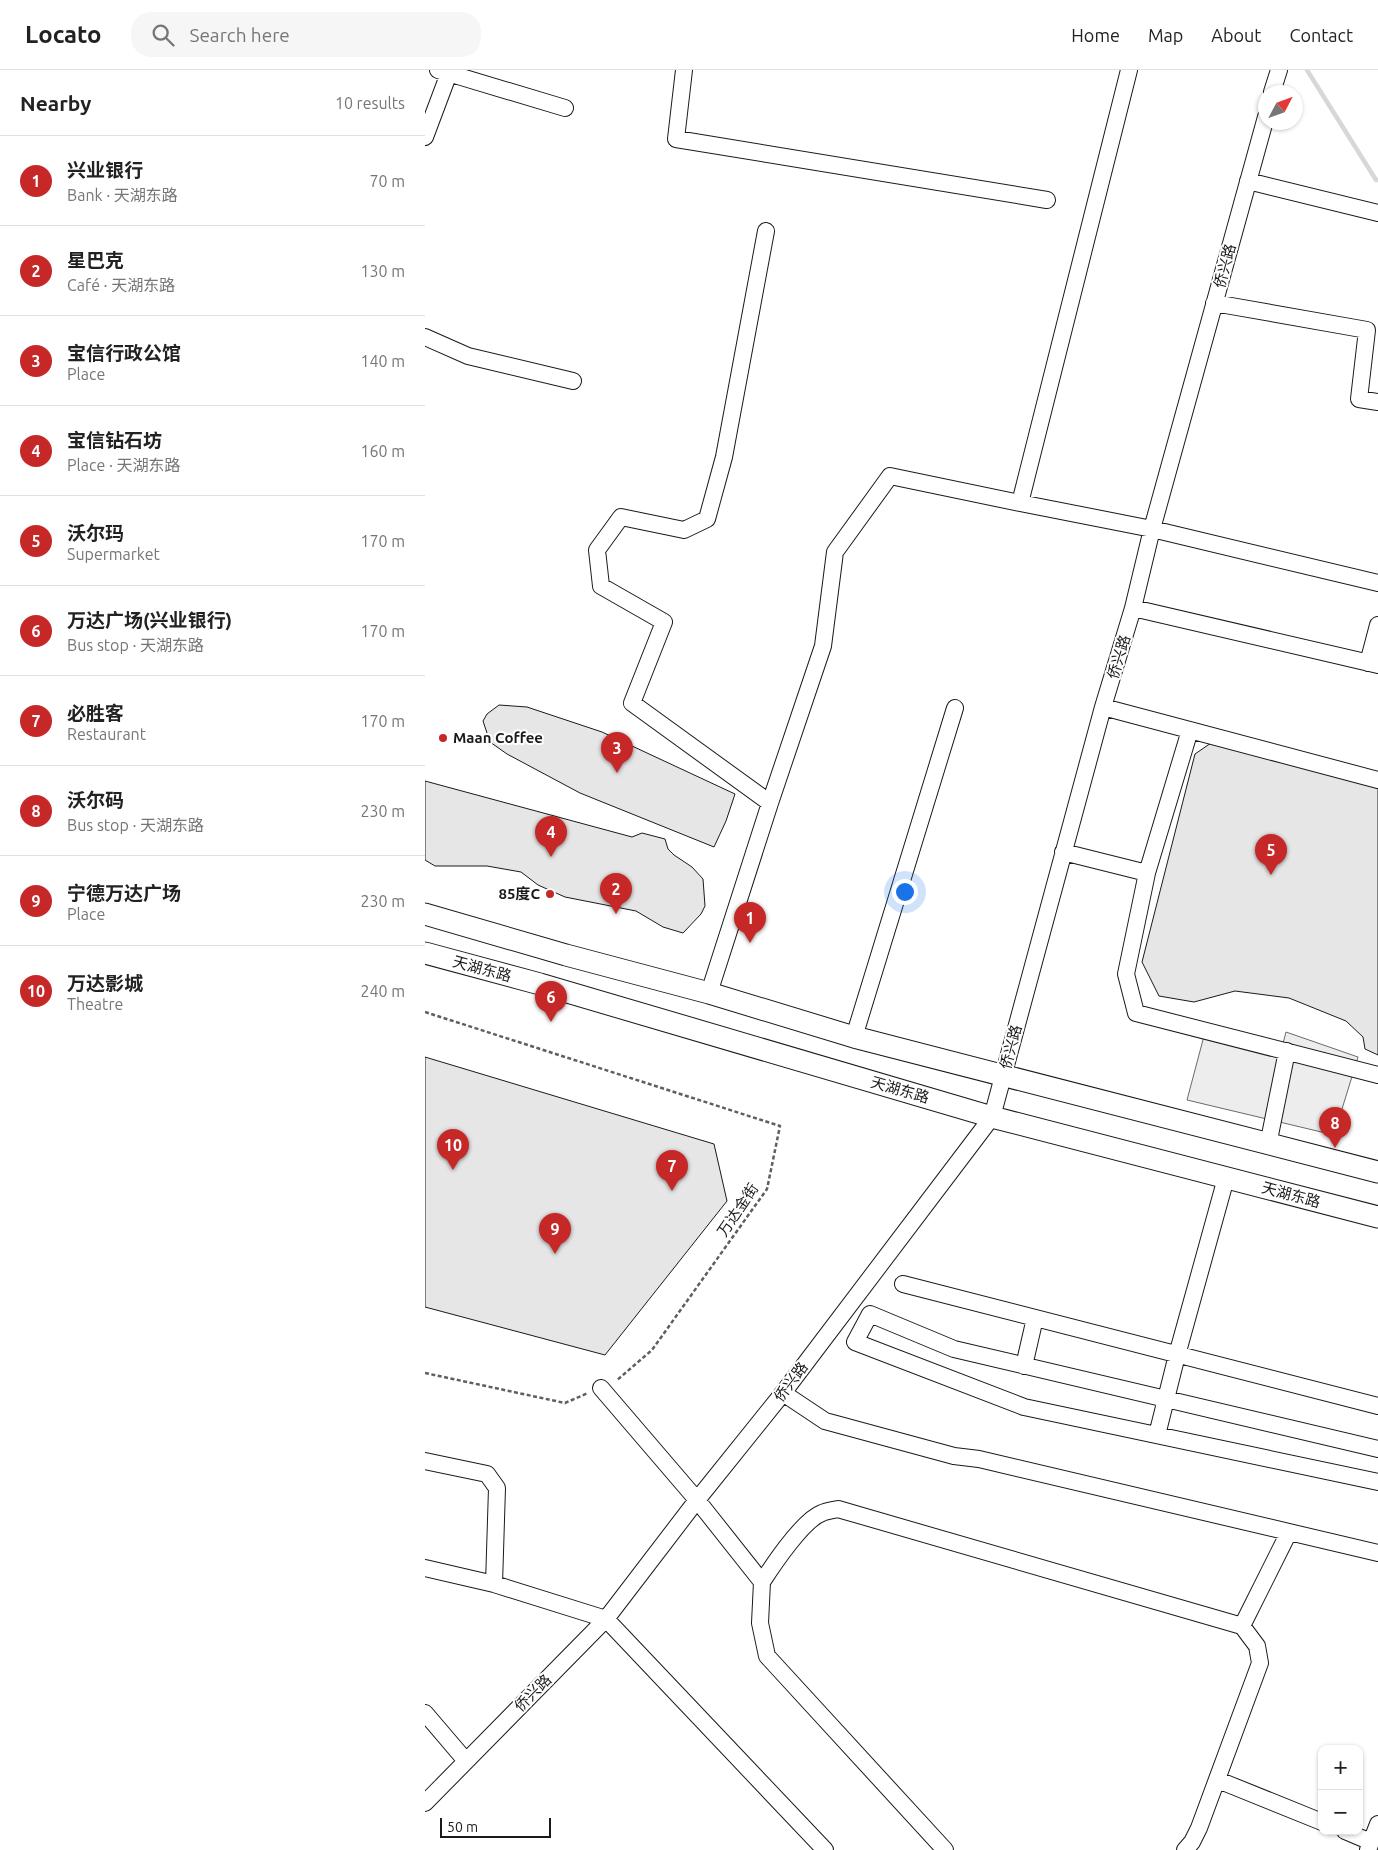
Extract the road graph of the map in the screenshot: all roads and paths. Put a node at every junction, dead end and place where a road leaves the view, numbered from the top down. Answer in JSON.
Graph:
{"nodes":[{"id":1,"x":684,"y":70,"type":"edge"},
{"id":2,"x":1129,"y":70,"type":"edge"},
{"id":3,"x":1279,"y":70,"type":"edge"},
{"id":4,"x":443,"y":72,"type":"edge"},
{"id":5,"x":1274,"y":85,"type":"edge"},
{"id":6,"x":565,"y":108,"type":"dead end"},
{"id":7,"x":1262,"y":130,"type":"edge"},
{"id":8,"x":425,"y":137,"type":"edge"},
{"id":9,"x":1248,"y":181,"type":"junction"},
{"id":10,"x":1047,"y":200,"type":"dead end"},
{"id":11,"x":1378,"y":213,"type":"edge"},
{"id":12,"x":766,"y":231,"type":"dead end"},
{"id":13,"x":1214,"y":303,"type":"junction"},
{"id":14,"x":425,"y":337,"type":"edge"},
{"id":15,"x":573,"y":381,"type":"dead end"},
{"id":16,"x":1378,"y":402,"type":"edge"},
{"id":17,"x":1020,"y":503,"type":"junction"},
{"id":18,"x":1152,"y":529,"type":"junction"},
{"id":19,"x":1378,"y":583,"type":"edge"},
{"id":20,"x":1133,"y":608,"type":"junction"},
{"id":21,"x":1378,"y":626,"type":"edge"},
{"id":22,"x":1373,"y":664,"type":"edge"},
{"id":23,"x":1103,"y":706,"type":"junction"},
{"id":24,"x":955,"y":708,"type":"dead end"},
{"id":25,"x":1190,"y":730,"type":"junction"},
{"id":26,"x":1378,"y":780,"type":"edge"},
{"id":27,"x":770,"y":803,"type":"junction"},
{"id":28,"x":1063,"y":852,"type":"junction"},
{"id":29,"x":1147,"y":873,"type":"junction"},
{"id":30,"x":425,"y":914,"type":"edge"},
{"id":31,"x":425,"y":953,"type":"edge"},
{"id":32,"x":709,"y":993,"type":"junction"},
{"id":33,"x":425,"y":1012,"type":"edge"},
{"id":34,"x":854,"y":1037,"type":"junction"},
{"id":35,"x":1287,"y":1051,"type":"junction"},
{"id":36,"x":1378,"y":1074,"type":"edge"},
{"id":37,"x":1003,"y":1076,"type":"junction"},
{"id":38,"x":992,"y":1117,"type":"junction"},
{"id":39,"x":1268,"y":1145,"type":"junction"},
{"id":40,"x":1378,"y":1172,"type":"edge"},
{"id":41,"x":1227,"y":1178,"type":"junction"},
{"id":42,"x":1378,"y":1217,"type":"edge"},
{"id":43,"x":903,"y":1284,"type":"dead end"},
{"id":44,"x":1035,"y":1318,"type":"junction"},
{"id":45,"x":1177,"y":1355,"type":"junction"},
{"id":46,"x":1024,"y":1366,"type":"junction"},
{"id":47,"x":425,"y":1373,"type":"edge"},
{"id":48,"x":601,"y":1388,"type":"junction"},
{"id":49,"x":783,"y":1393,"type":"junction"},
{"id":50,"x":1166,"y":1399,"type":"junction"},
{"id":51,"x":1378,"y":1406,"type":"edge"},
{"id":52,"x":1157,"y":1435,"type":"junction"},
{"id":53,"x":1378,"y":1449,"type":"edge"},
{"id":54,"x":425,"y":1461,"type":"edge"},
{"id":55,"x":1378,"y":1482,"type":"edge"},
{"id":56,"x":697,"y":1500,"type":"junction"},
{"id":57,"x":1289,"y":1532,"type":"junction"},
{"id":58,"x":1378,"y":1553,"type":"edge"},
{"id":59,"x":425,"y":1568,"type":"edge"},
{"id":60,"x":762,"y":1582,"type":"junction"},
{"id":61,"x":493,"y":1584,"type":"junction"},
{"id":62,"x":606,"y":1618,"type":"junction"},
{"id":63,"x":1242,"y":1626,"type":"junction"},
{"id":64,"x":425,"y":1713,"type":"edge"},
{"id":65,"x":466,"y":1761,"type":"junction"},
{"id":66,"x":1218,"y":1780,"type":"junction"},
{"id":67,"x":425,"y":1803,"type":"edge"},
{"id":68,"x":1318,"y":1820,"type":"edge"},
{"id":69,"x":1378,"y":1824,"type":"edge"},
{"id":70,"x":1352,"y":1835,"type":"edge"},
{"id":71,"x":1370,"y":1846,"type":"edge"},
{"id":72,"x":825,"y":1850,"type":"edge"},
{"id":73,"x":945,"y":1850,"type":"edge"},
{"id":74,"x":1185,"y":1850,"type":"edge"}],
"edges":[{"from":1,"to":10,"type":"street"},
{"from":2,"to":17,"type":"street"},
{"from":3,"to":5,"type":"street"},
{"from":4,"to":6,"type":"street"},
{"from":4,"to":8,"type":"street"},
{"from":7,"to":9,"type":"street","name":"侨兴路"},
{"from":9,"to":11,"type":"street"},
{"from":9,"to":13,"type":"street","name":"侨兴路"},
{"from":12,"to":27,"type":"street"},
{"from":13,"to":16,"type":"street"},
{"from":13,"to":18,"type":"street","name":"侨兴路"},
{"from":14,"to":15,"type":"street"},
{"from":17,"to":18,"type":"street"},
{"from":17,"to":27,"type":"street"},
{"from":18,"to":19,"type":"street"},
{"from":18,"to":20,"type":"street","name":"侨兴路"},
{"from":20,"to":22,"type":"street"},
{"from":20,"to":23,"type":"street","name":"侨兴路"},
{"from":21,"to":22,"type":"street"},
{"from":23,"to":25,"type":"street"},
{"from":23,"to":28,"type":"street","name":"侨兴路"},
{"from":24,"to":34,"type":"street"},
{"from":25,"to":26,"type":"street"},
{"from":25,"to":29,"type":"street"},
{"from":27,"to":32,"type":"street"},
{"from":28,"to":29,"type":"street"},
{"from":28,"to":37,"type":"street","name":"侨兴路"},
{"from":29,"to":35,"type":"street"},
{"from":30,"to":32,"type":"main road"},
{"from":31,"to":38,"type":"main road","name":"天湖东路"},
{"from":32,"to":34,"type":"main road"},
{"from":33,"to":48,"type":"path","name":"万达金街"},
{"from":34,"to":37,"type":"main road"},
{"from":35,"to":36,"type":"street"},
{"from":35,"to":39,"type":"street"},
{"from":37,"to":38,"type":"street","name":"侨兴路"},
{"from":37,"to":39,"type":"main road"},
{"from":38,"to":41,"type":"main road","name":"天湖东路"},
{"from":38,"to":49,"type":"street","name":"侨兴路"},
{"from":39,"to":40,"type":"main road"},
{"from":41,"to":42,"type":"main road","name":"天湖东路"},
{"from":41,"to":45,"type":"street"},
{"from":43,"to":44,"type":"street"},
{"from":44,"to":45,"type":"street"},
{"from":44,"to":46,"type":"street"},
{"from":45,"to":50,"type":"street"},
{"from":45,"to":51,"type":"street"},
{"from":46,"to":50,"type":"street"},
{"from":46,"to":52,"type":"street"},
{"from":47,"to":48,"type":"path","name":"万达金街"},
{"from":48,"to":56,"type":"street"},
{"from":49,"to":56,"type":"street","name":"侨兴路"},
{"from":49,"to":57,"type":"street"},
{"from":50,"to":52,"type":"street"},
{"from":50,"to":53,"type":"street"},
{"from":52,"to":55,"type":"street"},
{"from":54,"to":61,"type":"street"},
{"from":56,"to":60,"type":"street"},
{"from":56,"to":62,"type":"street","name":"侨兴路"},
{"from":57,"to":58,"type":"street"},
{"from":57,"to":63,"type":"street"},
{"from":59,"to":61,"type":"street"},
{"from":60,"to":63,"type":"street"},
{"from":60,"to":73,"type":"street"},
{"from":61,"to":62,"type":"street"},
{"from":62,"to":65,"type":"street","name":"侨兴路"},
{"from":62,"to":72,"type":"street"},
{"from":63,"to":66,"type":"street"},
{"from":64,"to":65,"type":"street"},
{"from":65,"to":67,"type":"street","name":"侨兴路"},
{"from":66,"to":68,"type":"street"},
{"from":66,"to":74,"type":"street"},
{"from":69,"to":71,"type":"street"},
{"from":70,"to":71,"type":"street"}]}
